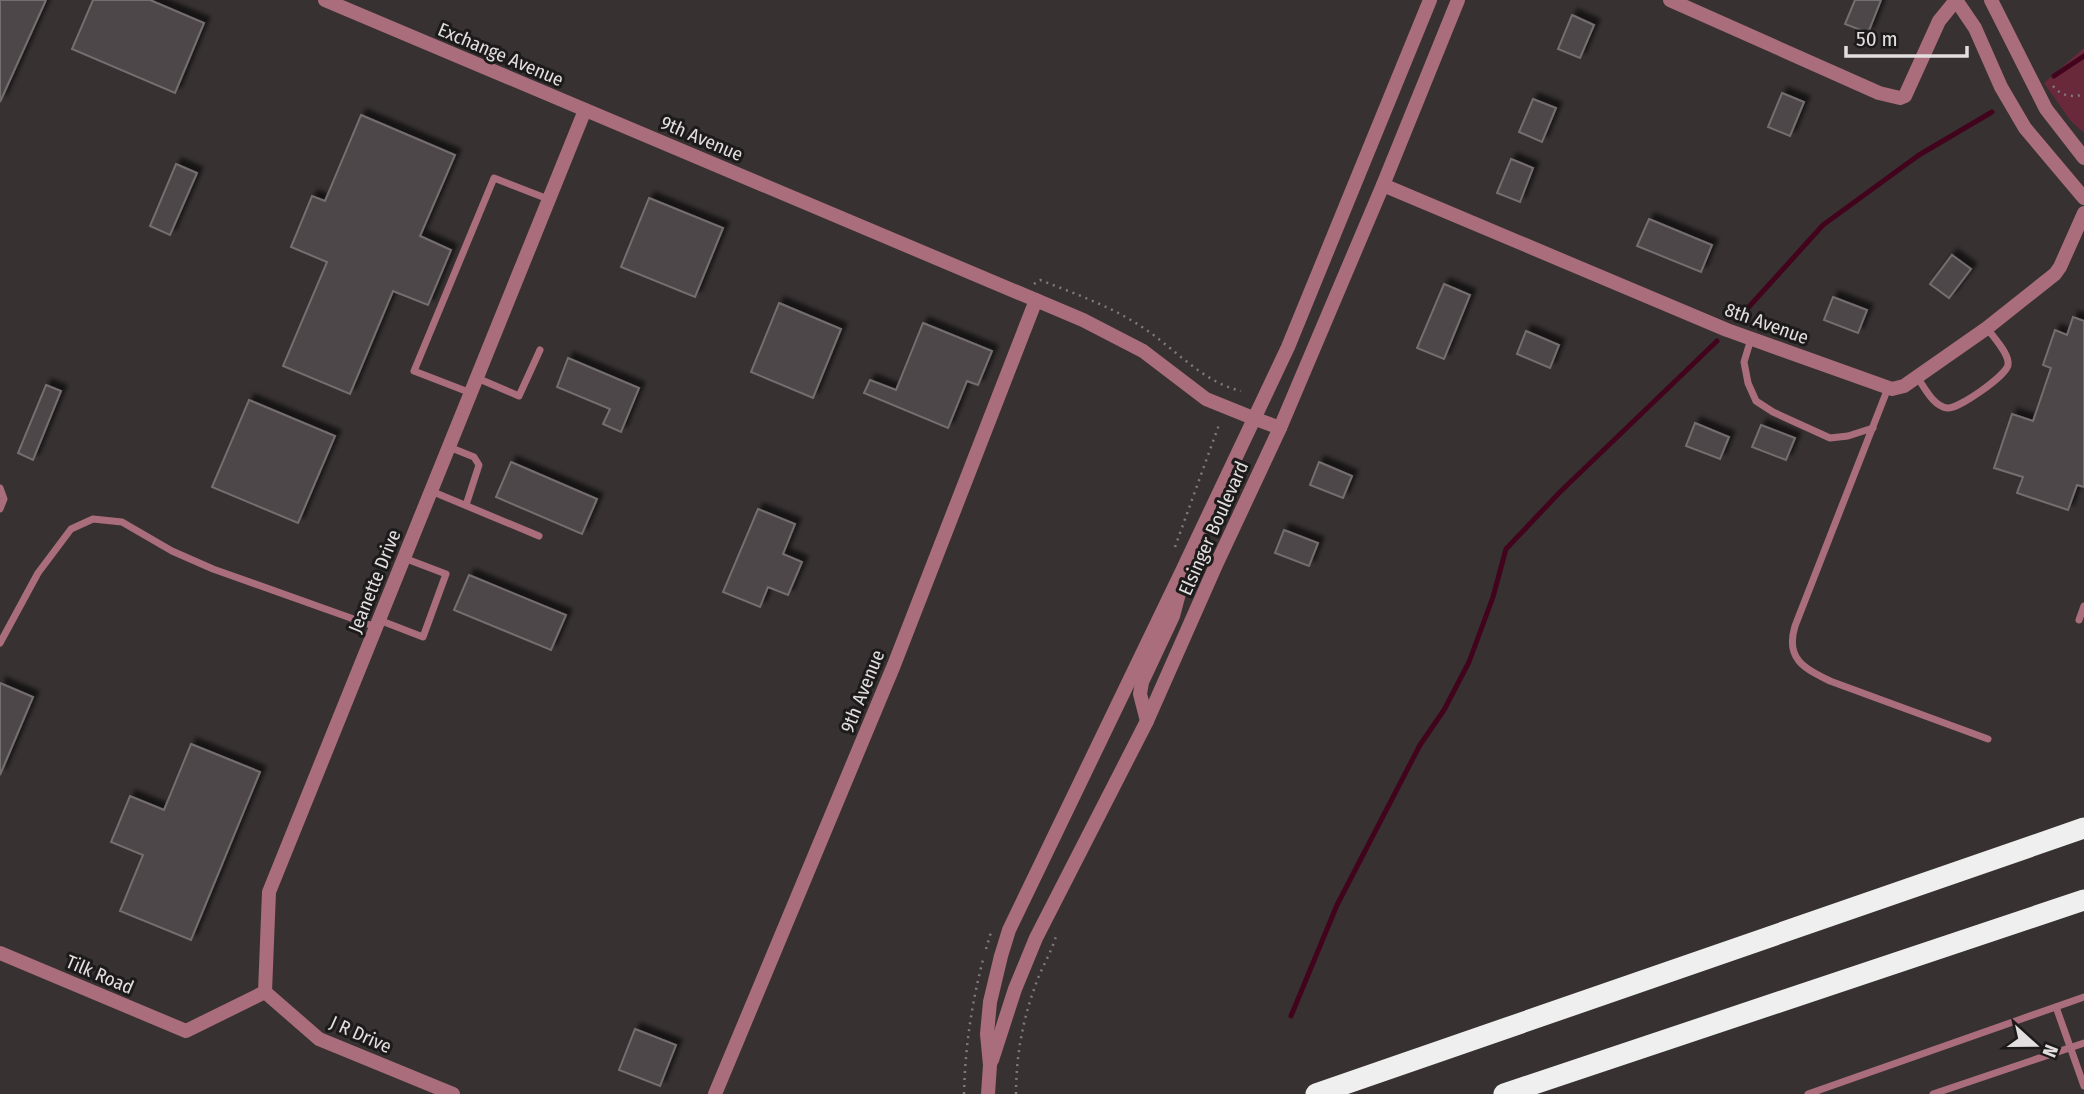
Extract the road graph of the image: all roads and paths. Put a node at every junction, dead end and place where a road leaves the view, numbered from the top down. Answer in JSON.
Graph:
{"nodes":[{"id":1,"x":325,"y":0,"type":"edge"},
{"id":2,"x":1430,"y":0,"type":"edge"},
{"id":3,"x":1458,"y":0,"type":"edge"},
{"id":4,"x":1670,"y":0,"type":"edge"},
{"id":5,"x":1956,"y":0,"type":"edge"},
{"id":6,"x":1991,"y":0,"type":"edge"},
{"id":7,"x":2050,"y":82,"type":"dead end"},
{"id":8,"x":2084,"y":94,"type":"edge"},
{"id":9,"x":585,"y":110,"type":"junction"},
{"id":10,"x":2084,"y":158,"type":"edge"},
{"id":11,"x":1383,"y":185,"type":"junction"},
{"id":12,"x":2084,"y":198,"type":"edge"},
{"id":13,"x":549,"y":200,"type":"junction"},
{"id":14,"x":2084,"y":214,"type":"edge"},
{"id":15,"x":1036,"y":300,"type":"junction"},
{"id":16,"x":1987,"y":328,"type":"junction"},
{"id":17,"x":1751,"y":339,"type":"junction"},
{"id":18,"x":540,"y":350,"type":"dead end"},
{"id":19,"x":1917,"y":377,"type":"junction"},
{"id":20,"x":477,"y":378,"type":"junction"},
{"id":21,"x":1888,"y":388,"type":"junction"},
{"id":22,"x":471,"y":393,"type":"junction"},
{"id":23,"x":1252,"y":418,"type":"junction"},
{"id":24,"x":1219,"y":424,"type":"dead end"},
{"id":25,"x":1280,"y":428,"type":"junction"},
{"id":26,"x":1872,"y":428,"type":"junction"},
{"id":27,"x":449,"y":447,"type":"junction"},
{"id":28,"x":0,"y":488,"type":"edge"},
{"id":29,"x":431,"y":491,"type":"junction"},
{"id":30,"x":466,"y":505,"type":"junction"},
{"id":31,"x":0,"y":509,"type":"edge"},
{"id":32,"x":1187,"y":513,"type":"dead end"},
{"id":33,"x":539,"y":536,"type":"dead end"},
{"id":34,"x":404,"y":558,"type":"junction"},
{"id":35,"x":1182,"y":571,"type":"junction"},
{"id":36,"x":2084,"y":606,"type":"edge"},
{"id":37,"x":2079,"y":620,"type":"dead end"},
{"id":38,"x":377,"y":624,"type":"junction"},
{"id":39,"x":0,"y":643,"type":"edge"},
{"id":40,"x":1147,"y":721,"type":"junction"},
{"id":41,"x":1988,"y":739,"type":"dead end"},
{"id":42,"x":2084,"y":828,"type":"edge"},
{"id":43,"x":2084,"y":900,"type":"edge"},
{"id":44,"x":1055,"y":939,"type":"dead end"},
{"id":45,"x":0,"y":953,"type":"edge"},
{"id":46,"x":265,"y":992,"type":"junction"},
{"id":47,"x":2084,"y":997,"type":"edge"},
{"id":48,"x":2056,"y":1007,"type":"junction"},
{"id":49,"x":2084,"y":1043,"type":"edge"},
{"id":50,"x":2070,"y":1048,"type":"junction"},
{"id":51,"x":990,"y":1065,"type":"junction"},
{"id":52,"x":2084,"y":1086,"type":"edge"},
{"id":53,"x":453,"y":1094,"type":"edge"},
{"id":54,"x":715,"y":1094,"type":"edge"},
{"id":55,"x":988,"y":1094,"type":"edge"},
{"id":56,"x":1016,"y":1094,"type":"edge"},
{"id":57,"x":1316,"y":1094,"type":"edge"},
{"id":58,"x":1504,"y":1094,"type":"edge"},
{"id":59,"x":1808,"y":1094,"type":"edge"},
{"id":60,"x":1934,"y":1094,"type":"edge"}],
"edges":[{"from":1,"to":9,"type":"street","name":"Exchange Avenue"},
{"from":2,"to":23,"type":"street","name":"Elsinger Boulevard"},
{"from":3,"to":11,"type":"street","name":"Elsinger Boulevard"},
{"from":4,"to":5,"type":"street"},
{"from":5,"to":12,"type":"street"},
{"from":6,"to":10,"type":"street"},
{"from":7,"to":8,"type":"path"},
{"from":9,"to":13,"type":"street","name":"Jeanette Drive"},
{"from":9,"to":15,"type":"street","name":"9th Avenue"},
{"from":11,"to":17,"type":"street","name":"8th Avenue"},
{"from":11,"to":25,"type":"street","name":"Elsinger Boulevard"},
{"from":13,"to":20,"type":"street","name":"Jeanette Drive"},
{"from":13,"to":22,"type":"lane"},
{"from":14,"to":16,"type":"street"},
{"from":15,"to":23,"type":"street","name":"9th Avenue"},
{"from":15,"to":54,"type":"street","name":"9th Avenue"},
{"from":16,"to":19,"type":"street"},
{"from":16,"to":19,"type":"lane"},
{"from":17,"to":21,"type":"street","name":"8th Avenue"},
{"from":17,"to":26,"type":"lane"},
{"from":18,"to":20,"type":"lane"},
{"from":19,"to":21,"type":"street"},
{"from":20,"to":22,"type":"street","name":"Jeanette Drive"},
{"from":21,"to":26,"type":"lane"},
{"from":22,"to":27,"type":"street","name":"Jeanette Drive"},
{"from":23,"to":25,"type":"street","name":"9th Avenue"},
{"from":23,"to":35,"type":"street","name":"Elsinger Boulevard"},
{"from":24,"to":32,"type":"path"},
{"from":25,"to":40,"type":"street","name":"Elsinger Boulevard"},
{"from":26,"to":41,"type":"lane"},
{"from":27,"to":29,"type":"street","name":"Jeanette Drive"},
{"from":27,"to":30,"type":"lane"},
{"from":28,"to":31,"type":"lane"},
{"from":29,"to":30,"type":"lane"},
{"from":29,"to":34,"type":"street","name":"Jeanette Drive"},
{"from":30,"to":33,"type":"lane"},
{"from":34,"to":38,"type":"street","name":"Jeanette Drive"},
{"from":34,"to":38,"type":"lane"},
{"from":35,"to":40,"type":"street"},
{"from":35,"to":51,"type":"street","name":"Elsinger Boulevard"},
{"from":36,"to":37,"type":"lane"},
{"from":38,"to":39,"type":"lane"},
{"from":38,"to":46,"type":"street","name":"Jeanette Drive"},
{"from":40,"to":51,"type":"street","name":"Elsinger Boulevard"},
{"from":42,"to":57,"type":"highway"},
{"from":43,"to":58,"type":"highway"},
{"from":44,"to":56,"type":"path"},
{"from":45,"to":46,"type":"street","name":"Tilk Road"},
{"from":46,"to":53,"type":"street","name":"J R Drive"},
{"from":47,"to":48,"type":"lane"},
{"from":48,"to":50,"type":"lane"},
{"from":48,"to":59,"type":"lane"},
{"from":49,"to":50,"type":"lane"},
{"from":50,"to":52,"type":"lane"},
{"from":50,"to":60,"type":"lane"},
{"from":51,"to":55,"type":"street","name":"Elsinger Boulevard"}]}
